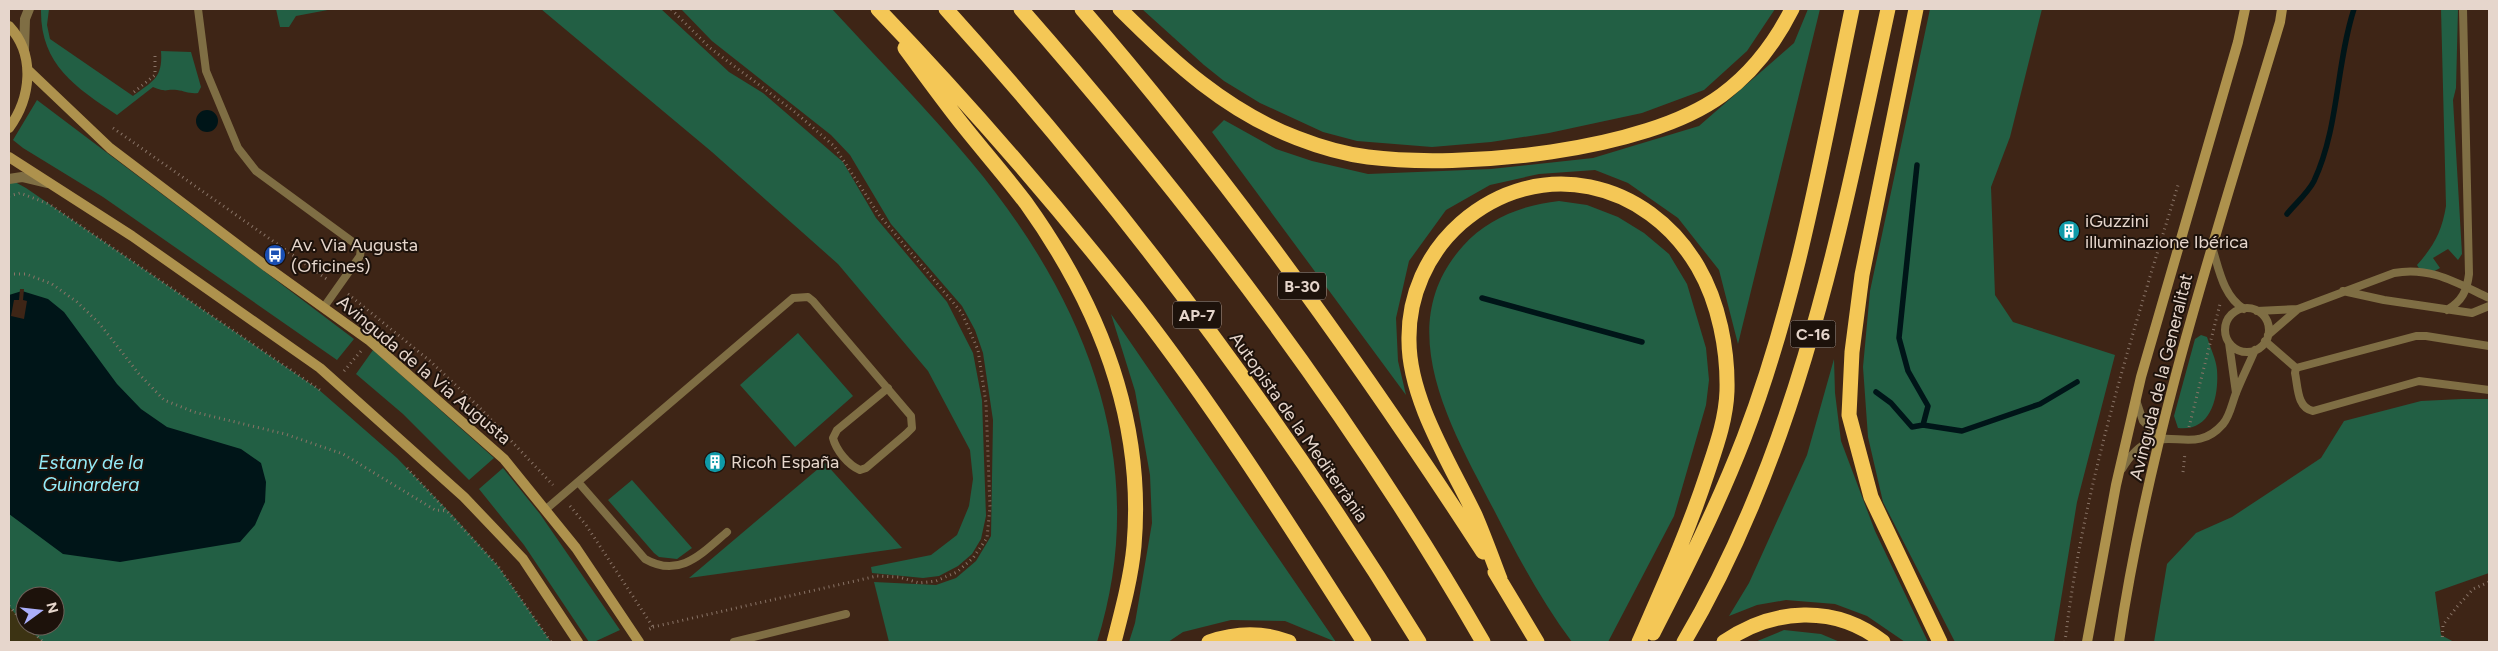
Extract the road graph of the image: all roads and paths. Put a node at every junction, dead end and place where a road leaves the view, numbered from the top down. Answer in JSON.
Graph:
{"nodes":[{"id":1,"x":29,"y":9,"type":"edge"},
{"id":2,"x":198,"y":9,"type":"edge"},
{"id":3,"x":671,"y":9,"type":"edge"},
{"id":4,"x":877,"y":9,"type":"edge"},
{"id":5,"x":946,"y":9,"type":"edge"},
{"id":6,"x":1021,"y":9,"type":"edge"},
{"id":7,"x":1082,"y":9,"type":"edge"},
{"id":8,"x":1120,"y":9,"type":"edge"},
{"id":9,"x":1792,"y":9,"type":"edge"},
{"id":10,"x":1852,"y":9,"type":"edge"},
{"id":11,"x":1888,"y":9,"type":"edge"},
{"id":12,"x":1916,"y":9,"type":"edge"},
{"id":13,"x":2245,"y":9,"type":"edge"},
{"id":14,"x":2282,"y":9,"type":"edge"},
{"id":15,"x":2463,"y":9,"type":"edge"},
{"id":16,"x":9,"y":26,"type":"edge"},
{"id":17,"x":24,"y":50,"type":"junction"},
{"id":18,"x":155,"y":52,"type":"dead end"},
{"id":19,"x":28,"y":70,"type":"junction"},
{"id":20,"x":134,"y":92,"type":"dead end"},
{"id":21,"x":109,"y":126,"type":"dead end"},
{"id":22,"x":9,"y":128,"type":"edge"},
{"id":23,"x":9,"y":157,"type":"edge"},
{"id":24,"x":9,"y":179,"type":"edge"},
{"id":25,"x":2179,"y":182,"type":"dead end"},
{"id":26,"x":52,"y":184,"type":"junction"},
{"id":27,"x":9,"y":196,"type":"edge"},
{"id":28,"x":2212,"y":247,"type":"junction"},
{"id":29,"x":9,"y":274,"type":"edge"},
{"id":30,"x":2225,"y":286,"type":"junction"},
{"id":31,"x":338,"y":287,"type":"junction"},
{"id":32,"x":2468,"y":287,"type":"junction"},
{"id":33,"x":2343,"y":291,"type":"junction"},
{"id":34,"x":2489,"y":298,"type":"edge"},
{"id":35,"x":2489,"y":306,"type":"edge"},
{"id":36,"x":324,"y":307,"type":"junction"},
{"id":37,"x":2244,"y":308,"type":"junction"},
{"id":38,"x":2298,"y":309,"type":"junction"},
{"id":39,"x":2447,"y":310,"type":"junction"},
{"id":40,"x":2257,"y":311,"type":"junction"},
{"id":41,"x":2266,"y":338,"type":"junction"},
{"id":42,"x":370,"y":341,"type":"junction"},
{"id":43,"x":2229,"y":343,"type":"junction"},
{"id":44,"x":2489,"y":346,"type":"edge"},
{"id":45,"x":2255,"y":350,"type":"junction"},
{"id":46,"x":2296,"y":368,"type":"junction"},
{"id":47,"x":335,"y":381,"type":"junction"},
{"id":48,"x":888,"y":388,"type":"junction"},
{"id":49,"x":2489,"y":390,"type":"edge"},
{"id":50,"x":2236,"y":393,"type":"junction"},
{"id":51,"x":326,"y":395,"type":"dead end"},
{"id":52,"x":2136,"y":398,"type":"junction"},
{"id":53,"x":2160,"y":438,"type":"junction"},
{"id":54,"x":2187,"y":441,"type":"junction"},
{"id":55,"x":404,"y":465,"type":"dead end"},
{"id":56,"x":2183,"y":472,"type":"dead end"},
{"id":57,"x":2118,"y":476,"type":"junction"},
{"id":58,"x":579,"y":483,"type":"junction"},
{"id":59,"x":563,"y":497,"type":"junction"},
{"id":60,"x":545,"y":510,"type":"junction"},
{"id":61,"x":448,"y":511,"type":"junction"},
{"id":62,"x":727,"y":532,"type":"dead end"},
{"id":63,"x":1500,"y":580,"type":"junction"},
{"id":64,"x":2489,"y":582,"type":"edge"},
{"id":65,"x":846,"y":614,"type":"dead end"},
{"id":66,"x":653,"y":626,"type":"junction"},
{"id":67,"x":645,"y":631,"type":"dead end"},
{"id":68,"x":551,"y":642,"type":"edge"},
{"id":69,"x":578,"y":642,"type":"edge"},
{"id":70,"x":639,"y":642,"type":"edge"},
{"id":71,"x":734,"y":642,"type":"edge"},
{"id":72,"x":1114,"y":642,"type":"edge"},
{"id":73,"x":1210,"y":642,"type":"edge"},
{"id":74,"x":1289,"y":642,"type":"edge"},
{"id":75,"x":1364,"y":642,"type":"edge"},
{"id":76,"x":1419,"y":642,"type":"edge"},
{"id":77,"x":1483,"y":642,"type":"edge"},
{"id":78,"x":1537,"y":642,"type":"edge"},
{"id":79,"x":1639,"y":642,"type":"edge"},
{"id":80,"x":1647,"y":642,"type":"edge"},
{"id":81,"x":1684,"y":642,"type":"edge"},
{"id":82,"x":1724,"y":642,"type":"edge"},
{"id":83,"x":1883,"y":642,"type":"edge"},
{"id":84,"x":1940,"y":642,"type":"edge"},
{"id":85,"x":2065,"y":642,"type":"edge"},
{"id":86,"x":2087,"y":642,"type":"edge"},
{"id":87,"x":2119,"y":642,"type":"edge"},
{"id":88,"x":2442,"y":642,"type":"edge"}],
"edges":[{"from":1,"to":17,"type":"street"},
{"from":2,"to":31,"type":"lane"},
{"from":3,"to":66,"type":"path"},
{"from":4,"to":72,"type":"highway"},
{"from":4,"to":75,"type":"highway"},
{"from":5,"to":76,"type":"highway","name":"Autopista de la Mediterrània","number":"AP-7"},
{"from":6,"to":77,"type":"highway","name":"Autopista de la Mediterrània"},
{"from":7,"to":63,"type":"highway","number":"B-30"},
{"from":8,"to":9,"type":"highway"},
{"from":10,"to":80,"type":"highway","number":"C-16"},
{"from":11,"to":81,"type":"highway","number":"C-16"},
{"from":12,"to":84,"type":"highway"},
{"from":13,"to":52,"type":"street","name":"Avinguda de la Generalitat"},
{"from":14,"to":28,"type":"street","name":"Avinguda de la Generalitat"},
{"from":15,"to":32,"type":"lane"},
{"from":16,"to":17,"type":"street"},
{"from":17,"to":19,"type":"street"},
{"from":18,"to":20,"type":"path"},
{"from":19,"to":22,"type":"street"},
{"from":19,"to":36,"type":"street","name":"Avinguda de la Via Augusta"},
{"from":21,"to":31,"type":"path"},
{"from":23,"to":26,"type":"street"},
{"from":24,"to":26,"type":"street"},
{"from":25,"to":85,"type":"path"},
{"from":26,"to":47,"type":"street"},
{"from":27,"to":51,"type":"path"},
{"from":28,"to":30,"type":"lane"},
{"from":28,"to":53,"type":"street","name":"Avinguda de la Generalitat"},
{"from":29,"to":61,"type":"path"},
{"from":30,"to":37,"type":"lane"},
{"from":30,"to":54,"type":"path"},
{"from":31,"to":36,"type":"lane"},
{"from":31,"to":59,"type":"path"},
{"from":32,"to":33,"type":"lane"},
{"from":32,"to":34,"type":"lane"},
{"from":32,"to":39,"type":"lane"},
{"from":33,"to":38,"type":"lane"},
{"from":33,"to":39,"type":"lane"},
{"from":35,"to":39,"type":"lane"},
{"from":36,"to":42,"type":"street","name":"Avinguda de la Via Augusta"},
{"from":37,"to":40,"type":"lane"},
{"from":37,"to":43,"type":"lane"},
{"from":38,"to":40,"type":"lane"},
{"from":38,"to":41,"type":"lane"},
{"from":40,"to":41,"type":"lane"},
{"from":41,"to":45,"type":"lane"},
{"from":41,"to":46,"type":"lane"},
{"from":42,"to":47,"type":"path"},
{"from":42,"to":60,"type":"street","name":"Avinguda de la Via Augusta"},
{"from":43,"to":45,"type":"lane"},
{"from":43,"to":50,"type":"lane"},
{"from":44,"to":46,"type":"lane"},
{"from":45,"to":50,"type":"lane"},
{"from":46,"to":49,"type":"lane"},
{"from":47,"to":69,"type":"street"},
{"from":48,"to":48,"type":"lane"},
{"from":48,"to":58,"type":"lane"},
{"from":50,"to":54,"type":"lane"},
{"from":52,"to":53,"type":"lane"},
{"from":52,"to":57,"type":"street","name":"Avinguda de la Generalitat"},
{"from":53,"to":54,"type":"lane"},
{"from":53,"to":57,"type":"lane"},
{"from":53,"to":87,"type":"street","name":"Avinguda de la Generalitat"},
{"from":54,"to":56,"type":"path"},
{"from":55,"to":61,"type":"path"},
{"from":57,"to":86,"type":"street","name":"Avinguda de la Generalitat"},
{"from":58,"to":59,"type":"lane"},
{"from":58,"to":62,"type":"lane"},
{"from":59,"to":60,"type":"lane"},
{"from":59,"to":66,"type":"path"},
{"from":60,"to":70,"type":"street","name":"Avinguda de la Via Augusta"},
{"from":61,"to":68,"type":"path"},
{"from":63,"to":78,"type":"highway","number":"B-30"},
{"from":63,"to":79,"type":"highway"},
{"from":64,"to":88,"type":"path"},
{"from":65,"to":71,"type":"lane"},
{"from":66,"to":67,"type":"path"},
{"from":73,"to":74,"type":"highway"},
{"from":82,"to":83,"type":"highway"}]}
